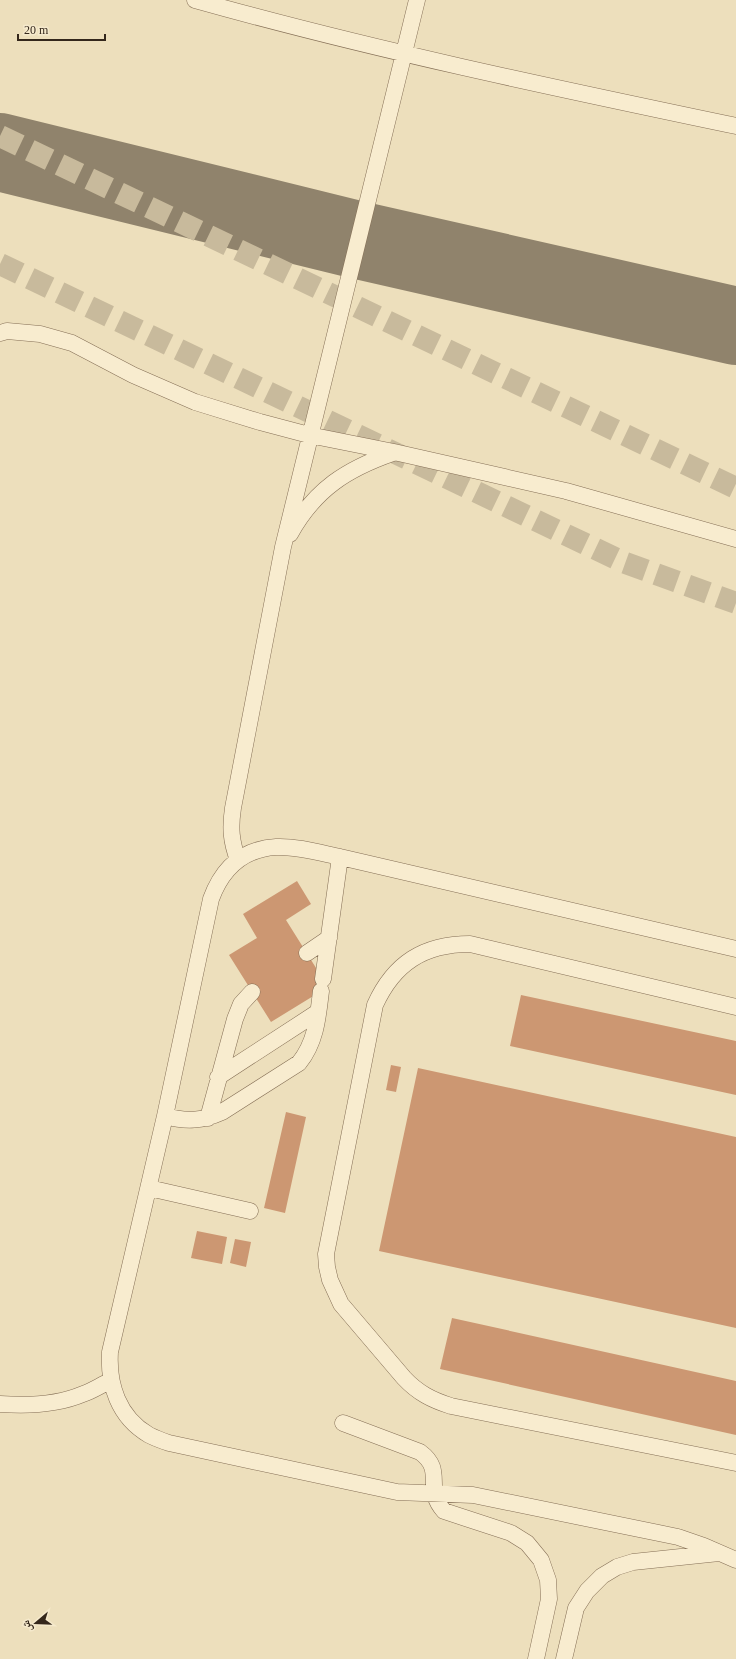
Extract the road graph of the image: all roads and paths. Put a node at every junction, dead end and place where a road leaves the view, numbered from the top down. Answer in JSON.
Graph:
{"nodes":[{"id":1,"x":196,"y":0,"type":"edge"},
{"id":2,"x":417,"y":0,"type":"edge"},
{"id":3,"x":406,"y":53,"type":"junction"},
{"id":4,"x":736,"y":126,"type":"edge"},
{"id":5,"x":0,"y":333,"type":"edge"},
{"id":6,"x":309,"y":435,"type":"junction"},
{"id":7,"x":394,"y":452,"type":"junction"},
{"id":8,"x":736,"y":539,"type":"edge"},
{"id":9,"x":283,"y":547,"type":"junction"},
{"id":10,"x":340,"y":857,"type":"junction"},
{"id":11,"x":238,"y":860,"type":"junction"},
{"id":12,"x":329,"y":938,"type":"junction"},
{"id":13,"x":736,"y":949,"type":"edge"},
{"id":14,"x":307,"y":953,"type":"dead end"},
{"id":15,"x":252,"y":992,"type":"dead end"},
{"id":16,"x":736,"y":1007,"type":"edge"},
{"id":17,"x":318,"y":1012,"type":"junction"},
{"id":18,"x":218,"y":1078,"type":"junction"},
{"id":19,"x":165,"y":1116,"type":"junction"},
{"id":20,"x":208,"y":1118,"type":"junction"},
{"id":21,"x":149,"y":1188,"type":"junction"},
{"id":22,"x":250,"y":1211,"type":"dead end"},
{"id":23,"x":110,"y":1381,"type":"junction"},
{"id":24,"x":0,"y":1404,"type":"edge"},
{"id":25,"x":343,"y":1423,"type":"dead end"},
{"id":26,"x":736,"y":1463,"type":"edge"},
{"id":27,"x":433,"y":1494,"type":"junction"},
{"id":28,"x":719,"y":1553,"type":"junction"},
{"id":29,"x":736,"y":1560,"type":"edge"},
{"id":30,"x":536,"y":1659,"type":"edge"},
{"id":31,"x":564,"y":1659,"type":"edge"}],
"edges":[{"from":1,"to":3,"type":"lane"},
{"from":2,"to":3,"type":"lane"},
{"from":3,"to":4,"type":"lane"},
{"from":3,"to":6,"type":"lane"},
{"from":5,"to":6,"type":"lane"},
{"from":6,"to":7,"type":"lane"},
{"from":6,"to":9,"type":"lane"},
{"from":7,"to":8,"type":"lane"},
{"from":7,"to":9,"type":"lane"},
{"from":9,"to":11,"type":"lane"},
{"from":10,"to":11,"type":"lane"},
{"from":10,"to":12,"type":"lane"},
{"from":10,"to":13,"type":"lane"},
{"from":11,"to":19,"type":"lane"},
{"from":12,"to":14,"type":"lane"},
{"from":12,"to":17,"type":"lane"},
{"from":15,"to":18,"type":"lane"},
{"from":16,"to":26,"type":"lane"},
{"from":17,"to":18,"type":"lane"},
{"from":17,"to":20,"type":"lane"},
{"from":18,"to":20,"type":"lane"},
{"from":19,"to":20,"type":"lane"},
{"from":19,"to":21,"type":"lane"},
{"from":21,"to":22,"type":"lane"},
{"from":21,"to":23,"type":"lane"},
{"from":23,"to":24,"type":"lane"},
{"from":23,"to":27,"type":"lane"},
{"from":25,"to":27,"type":"lane"},
{"from":27,"to":28,"type":"lane"},
{"from":27,"to":30,"type":"lane"},
{"from":28,"to":29,"type":"lane"},
{"from":28,"to":31,"type":"lane"}]}
